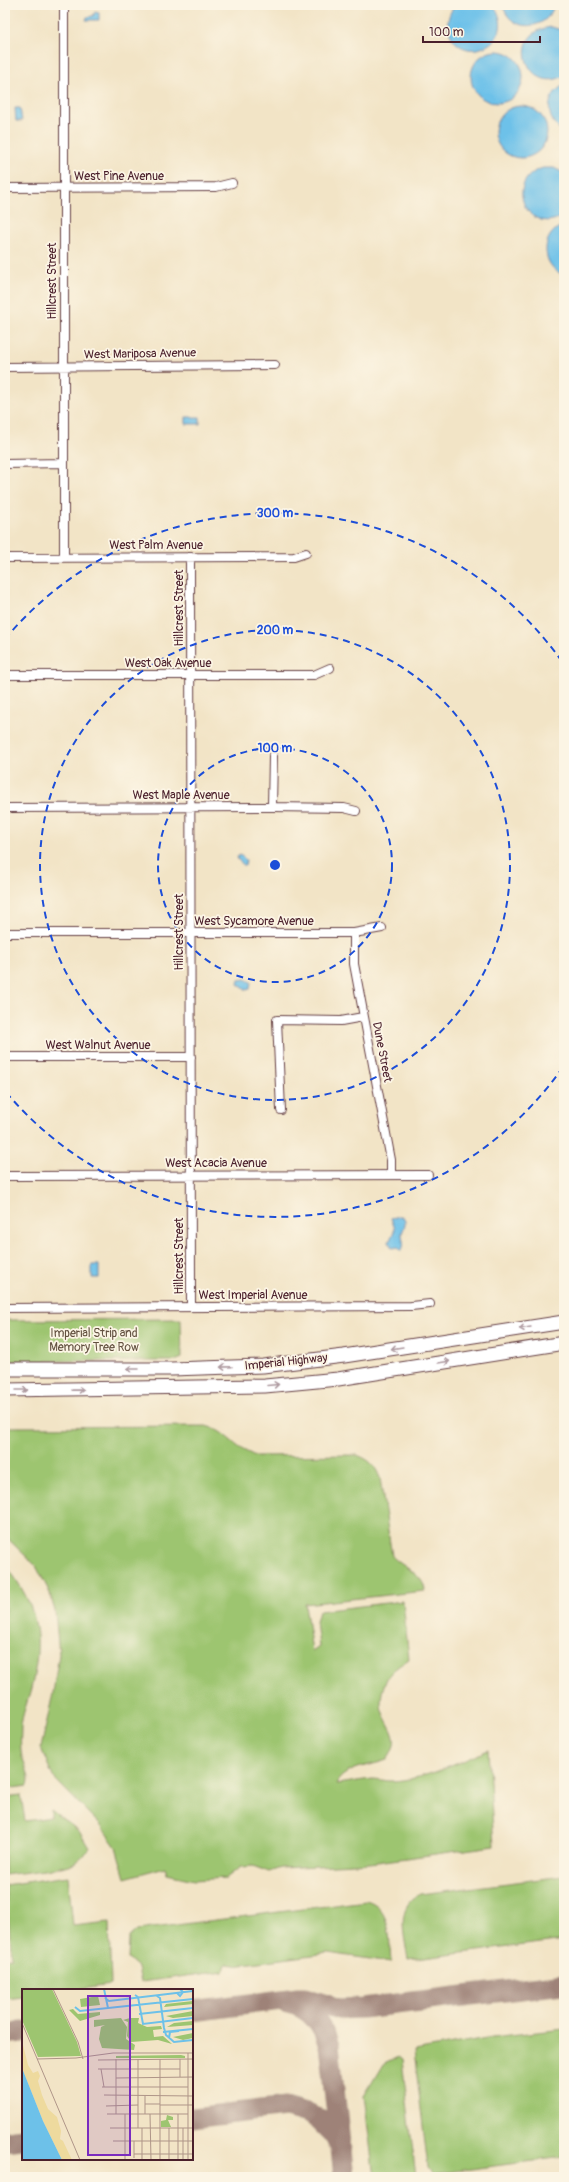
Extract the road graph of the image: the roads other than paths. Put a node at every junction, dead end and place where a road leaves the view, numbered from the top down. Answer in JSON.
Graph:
{"nodes":[{"id":1,"x":64,"y":5,"type":"edge"},
{"id":2,"x":232,"y":183,"type":"dead end"},
{"id":3,"x":5,"y":188,"type":"edge"},
{"id":4,"x":64,"y":188,"type":"junction"},
{"id":5,"x":275,"y":365,"type":"dead end"},
{"id":6,"x":5,"y":367,"type":"edge"},
{"id":7,"x":64,"y":368,"type":"junction"},
{"id":8,"x":62,"y":463,"type":"junction"},
{"id":9,"x":5,"y":464,"type":"edge"},
{"id":10,"x":306,"y":553,"type":"dead end"},
{"id":11,"x":190,"y":557,"type":"junction"},
{"id":12,"x":5,"y":558,"type":"edge"},
{"id":13,"x":64,"y":558,"type":"junction"},
{"id":14,"x":330,"y":668,"type":"dead end"},
{"id":15,"x":191,"y":674,"type":"junction"},
{"id":16,"x":5,"y":675,"type":"edge"},
{"id":17,"x":273,"y":756,"type":"dead end"},
{"id":18,"x":191,"y":807,"type":"junction"},
{"id":19,"x":272,"y":807,"type":"junction"},
{"id":20,"x":5,"y":808,"type":"edge"},
{"id":21,"x":356,"y":811,"type":"dead end"},
{"id":22,"x":382,"y":928,"type":"dead end"},
{"id":23,"x":191,"y":932,"type":"junction"},
{"id":24,"x":5,"y":933,"type":"edge"},
{"id":25,"x":354,"y":933,"type":"junction"},
{"id":26,"x":363,"y":1017,"type":"junction"},
{"id":27,"x":5,"y":1057,"type":"edge"},
{"id":28,"x":191,"y":1057,"type":"junction"},
{"id":29,"x":281,"y":1110,"type":"dead end"},
{"id":30,"x":391,"y":1174,"type":"junction"},
{"id":31,"x":191,"y":1175,"type":"junction"},
{"id":32,"x":428,"y":1175,"type":"dead end"},
{"id":33,"x":5,"y":1176,"type":"edge"},
{"id":34,"x":430,"y":1304,"type":"dead end"},
{"id":35,"x":191,"y":1307,"type":"junction"},
{"id":36,"x":5,"y":1308,"type":"edge"},
{"id":37,"x":564,"y":1322,"type":"edge"},
{"id":38,"x":564,"y":1343,"type":"edge"},
{"id":39,"x":186,"y":1368,"type":"junction"},
{"id":40,"x":5,"y":1369,"type":"edge"},
{"id":41,"x":137,"y":1389,"type":"junction"},
{"id":42,"x":5,"y":1390,"type":"edge"}],
"edges":[{"from":1,"to":4,"type":"street","name":"Hillcrest Street"},
{"from":2,"to":4,"type":"street","name":"West Pine Avenue"},
{"from":3,"to":4,"type":"street","name":"West Pine Avenue"},
{"from":4,"to":7,"type":"street","name":"Hillcrest Street"},
{"from":5,"to":7,"type":"street","name":"West Mariposa Avenue"},
{"from":6,"to":7,"type":"street","name":"West Mariposa Avenue"},
{"from":7,"to":8,"type":"street","name":"Hillcrest Street"},
{"from":8,"to":9,"type":"street"},
{"from":8,"to":13,"type":"street","name":"Hillcrest Street"},
{"from":10,"to":11,"type":"street","name":"West Palm Avenue"},
{"from":11,"to":13,"type":"street","name":"West Palm Avenue"},
{"from":11,"to":15,"type":"street","name":"Hillcrest Street"},
{"from":12,"to":13,"type":"street","name":"West Palm Avenue"},
{"from":14,"to":15,"type":"street","name":"West Oak Avenue"},
{"from":15,"to":16,"type":"street","name":"West Oak Avenue"},
{"from":15,"to":18,"type":"street","name":"Hillcrest Street"},
{"from":17,"to":19,"type":"street"},
{"from":18,"to":19,"type":"street","name":"West Maple Avenue"},
{"from":18,"to":20,"type":"street","name":"West Maple Avenue"},
{"from":18,"to":23,"type":"street","name":"Hillcrest Street"},
{"from":19,"to":21,"type":"street","name":"West Maple Avenue"},
{"from":22,"to":25,"type":"street","name":"West Sycamore Avenue"},
{"from":23,"to":24,"type":"street","name":"West Sycamore Avenue"},
{"from":23,"to":25,"type":"street","name":"West Sycamore Avenue"},
{"from":23,"to":28,"type":"street","name":"Hillcrest Street"},
{"from":25,"to":26,"type":"street","name":"Dune Street"},
{"from":26,"to":29,"type":"street"},
{"from":26,"to":30,"type":"street","name":"Dune Street"},
{"from":27,"to":28,"type":"street","name":"West Walnut Avenue"},
{"from":28,"to":31,"type":"street","name":"Hillcrest Street"},
{"from":30,"to":31,"type":"street","name":"West Acacia Avenue"},
{"from":30,"to":32,"type":"street","name":"West Acacia Avenue"},
{"from":31,"to":33,"type":"street","name":"West Acacia Avenue"},
{"from":31,"to":35,"type":"street","name":"Hillcrest Street"},
{"from":34,"to":35,"type":"street","name":"West Imperial Avenue"},
{"from":35,"to":36,"type":"street","name":"West Imperial Avenue"},
{"from":37,"to":39,"type":"main road","name":"Imperial Highway","one_way":true},
{"from":41,"to":38,"type":"main road","name":"Imperial Highway","one_way":true},
{"from":39,"to":40,"type":"main road","name":"Imperial Highway","one_way":true},
{"from":39,"to":41,"type":"main road"},
{"from":42,"to":41,"type":"main road","name":"Imperial Highway","one_way":true}]}
